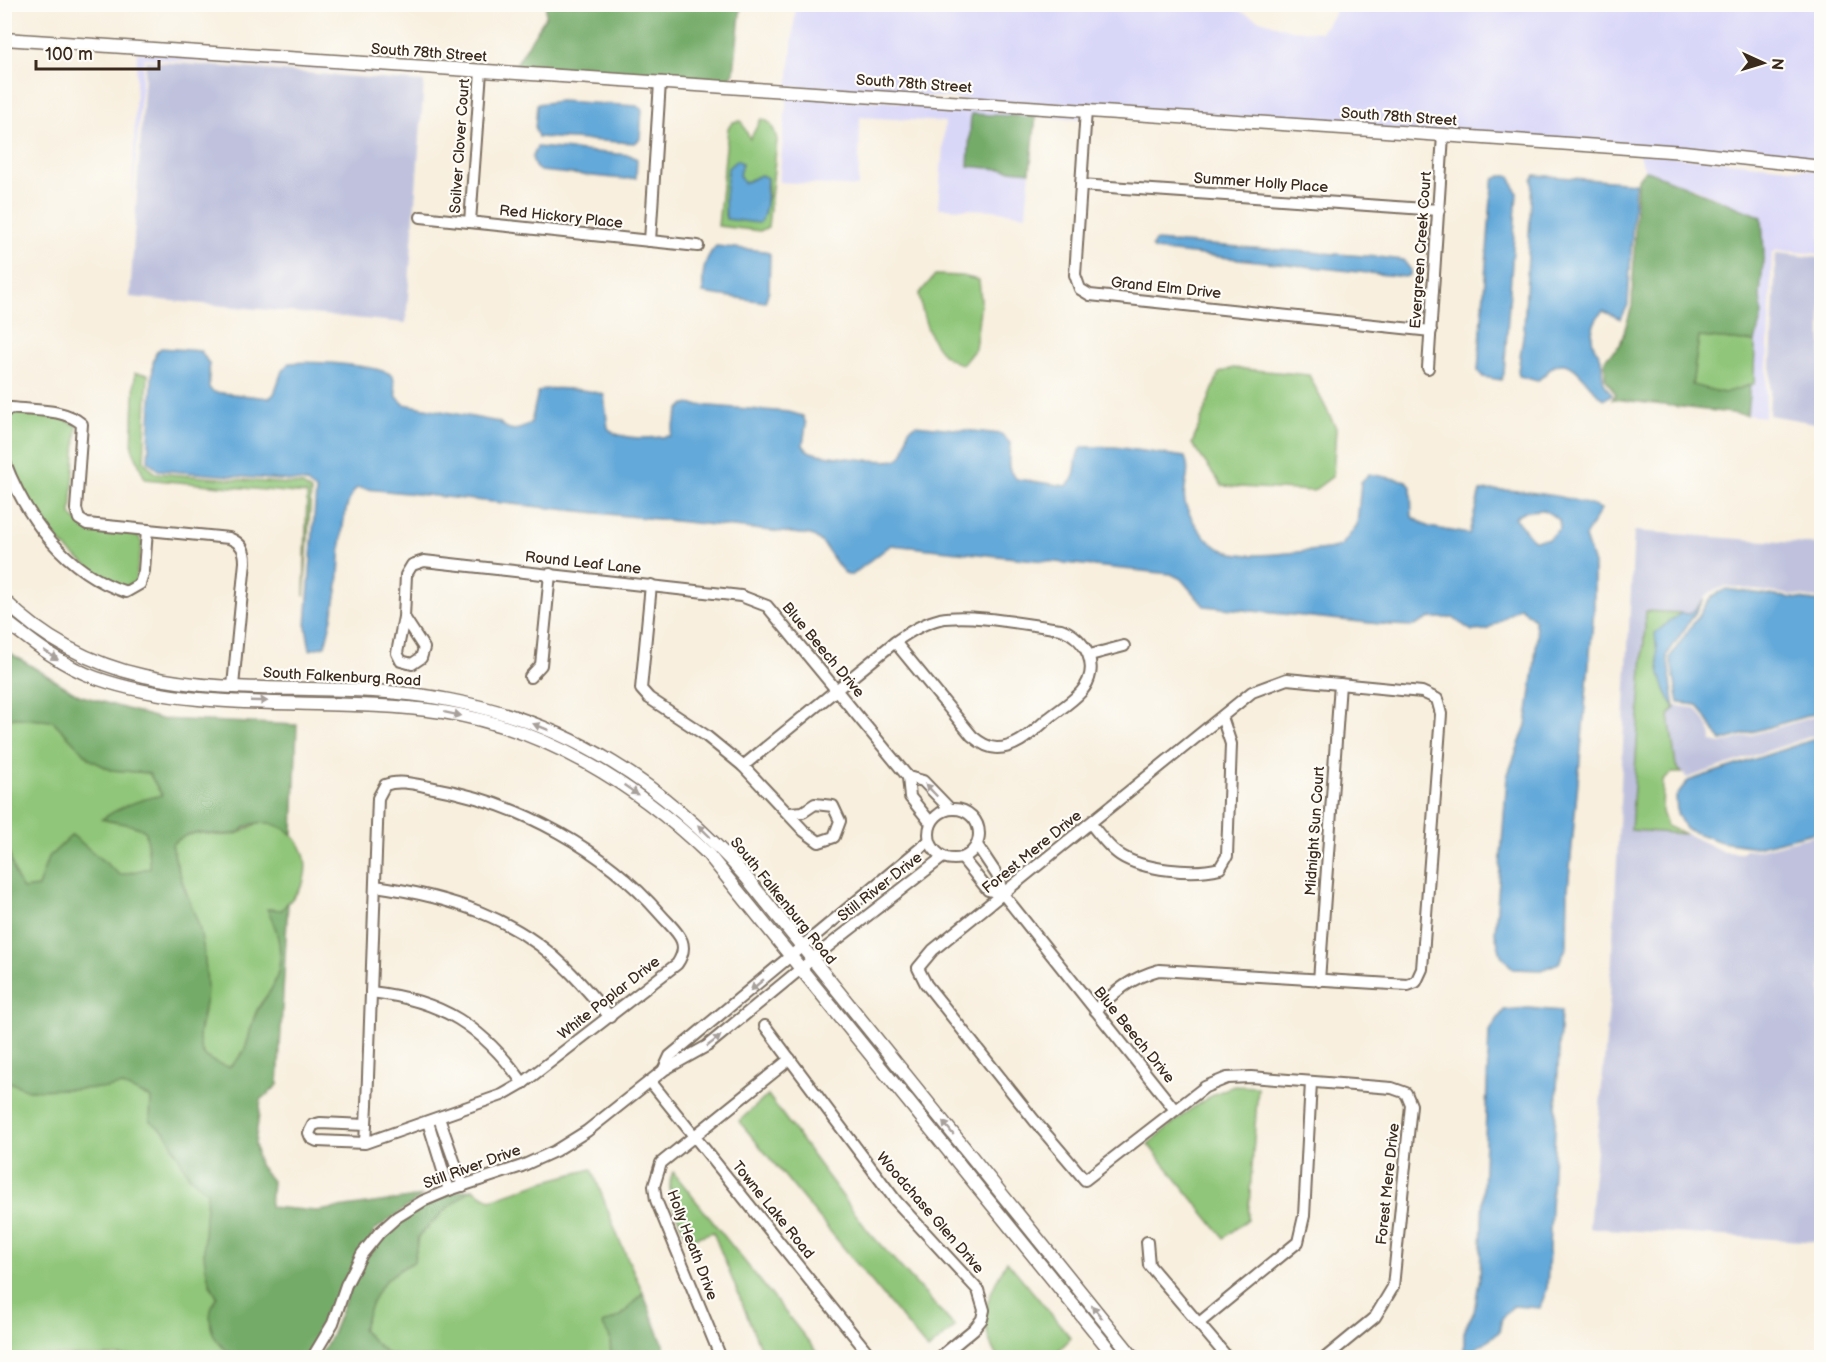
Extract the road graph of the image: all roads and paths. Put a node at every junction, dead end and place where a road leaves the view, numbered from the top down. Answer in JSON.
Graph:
{"nodes":[{"id":1,"x":4,"y":39,"type":"edge"},
{"id":2,"x":481,"y":71,"type":"junction"},
{"id":3,"x":660,"y":82,"type":"junction"},
{"id":4,"x":1086,"y":110,"type":"junction"},
{"id":5,"x":1443,"y":135,"type":"junction"},
{"id":6,"x":1821,"y":167,"type":"edge"},
{"id":7,"x":1081,"y":185,"type":"junction"},
{"id":8,"x":1438,"y":210,"type":"junction"},
{"id":9,"x":421,"y":217,"type":"dead end"},
{"id":10,"x":470,"y":222,"type":"junction"},
{"id":11,"x":650,"y":241,"type":"junction"},
{"id":12,"x":698,"y":246,"type":"dead end"},
{"id":13,"x":1431,"y":332,"type":"junction"},
{"id":14,"x":1428,"y":368,"type":"dead end"},
{"id":15,"x":4,"y":412,"type":"edge"},
{"id":16,"x":4,"y":460,"type":"edge"},
{"id":17,"x":147,"y":530,"type":"junction"},
{"id":18,"x":550,"y":574,"type":"junction"},
{"id":19,"x":651,"y":585,"type":"junction"},
{"id":20,"x":4,"y":600,"type":"edge"},
{"id":21,"x":404,"y":617,"type":"dead end"},
{"id":22,"x":4,"y":620,"type":"edge"},
{"id":23,"x":895,"y":642,"type":"junction"},
{"id":24,"x":1124,"y":646,"type":"dead end"},
{"id":25,"x":1090,"y":655,"type":"junction"},
{"id":26,"x":531,"y":677,"type":"dead end"},
{"id":27,"x":1340,"y":684,"type":"junction"},
{"id":28,"x":233,"y":686,"type":"junction"},
{"id":29,"x":837,"y":690,"type":"junction"},
{"id":30,"x":232,"y":700,"type":"junction"},
{"id":31,"x":1222,"y":717,"type":"junction"},
{"id":32,"x":521,"y":719,"type":"junction"},
{"id":33,"x":517,"y":732,"type":"junction"},
{"id":34,"x":743,"y":766,"type":"junction"},
{"id":35,"x":908,"y":777,"type":"junction"},
{"id":36,"x":950,"y":809,"type":"junction"},
{"id":37,"x":789,"y":813,"type":"junction"},
{"id":38,"x":931,"y":823,"type":"junction"},
{"id":39,"x":1091,"y":824,"type":"junction"},
{"id":40,"x":929,"y":841,"type":"junction"},
{"id":41,"x":977,"y":845,"type":"junction"},
{"id":42,"x":943,"y":857,"type":"junction"},
{"id":43,"x":962,"y":858,"type":"junction"},
{"id":44,"x":375,"y":886,"type":"junction"},
{"id":45,"x":1003,"y":894,"type":"junction"},
{"id":46,"x":797,"y":950,"type":"junction"},
{"id":47,"x":808,"y":965,"type":"junction"},
{"id":48,"x":1319,"y":981,"type":"junction"},
{"id":49,"x":371,"y":992,"type":"junction"},
{"id":50,"x":1095,"y":1010,"type":"junction"},
{"id":51,"x":610,"y":1017,"type":"junction"},
{"id":52,"x":765,"y":1026,"type":"dead end"},
{"id":53,"x":789,"y":1059,"type":"junction"},
{"id":54,"x":664,"y":1070,"type":"junction"},
{"id":55,"x":651,"y":1081,"type":"junction"},
{"id":56,"x":1311,"y":1082,"type":"junction"},
{"id":57,"x":523,"y":1083,"type":"junction"},
{"id":58,"x":1175,"y":1110,"type":"junction"},
{"id":59,"x":440,"y":1118,"type":"junction"},
{"id":60,"x":428,"y":1122,"type":"junction"},
{"id":61,"x":366,"y":1125,"type":"junction"},
{"id":62,"x":694,"y":1136,"type":"junction"},
{"id":63,"x":365,"y":1143,"type":"junction"},
{"id":64,"x":967,"y":1151,"type":"junction"},
{"id":65,"x":453,"y":1156,"type":"junction"},
{"id":66,"x":956,"y":1159,"type":"junction"},
{"id":67,"x":440,"y":1160,"type":"junction"},
{"id":68,"x":463,"y":1186,"type":"junction"},
{"id":69,"x":449,"y":1190,"type":"junction"},
{"id":70,"x":1147,"y":1242,"type":"dead end"},
{"id":71,"x":1199,"y":1323,"type":"junction"},
{"id":72,"x":312,"y":1358,"type":"edge"},
{"id":73,"x":721,"y":1358,"type":"edge"},
{"id":74,"x":872,"y":1358,"type":"edge"},
{"id":75,"x":939,"y":1358,"type":"edge"},
{"id":76,"x":1116,"y":1358,"type":"edge"},
{"id":77,"x":1134,"y":1358,"type":"edge"},
{"id":78,"x":1228,"y":1358,"type":"edge"},
{"id":79,"x":1325,"y":1358,"type":"edge"}],
"edges":[{"from":1,"to":2,"type":"street","name":"South 78th Street"},
{"from":2,"to":3,"type":"street","name":"South 78th Street"},
{"from":2,"to":10,"type":"street","name":"Soilver Clover Court"},
{"from":3,"to":4,"type":"street","name":"South 78th Street"},
{"from":3,"to":11,"type":"street"},
{"from":4,"to":5,"type":"street","name":"South 78th Street"},
{"from":4,"to":7,"type":"street","name":"Grand Elm Drive"},
{"from":5,"to":6,"type":"street","name":"South 78th Street"},
{"from":5,"to":8,"type":"street","name":"Evergreen Creek Court"},
{"from":7,"to":8,"type":"street","name":"Summer Holly Place"},
{"from":7,"to":13,"type":"street","name":"Grand Elm Drive"},
{"from":8,"to":13,"type":"street","name":"Evergreen Creek Court"},
{"from":9,"to":10,"type":"street","name":"Red Hickory Place"},
{"from":10,"to":11,"type":"street","name":"Red Hickory Place"},
{"from":11,"to":12,"type":"street","name":"Red Hickory Place"},
{"from":13,"to":14,"type":"street","name":"Evergreen Creek Court"},
{"from":15,"to":17,"type":"street"},
{"from":16,"to":17,"type":"street"},
{"from":17,"to":28,"type":"street"},
{"from":18,"to":19,"type":"street","name":"Round Leaf Lane"},
{"from":18,"to":21,"type":"street","name":"Round Leaf Lane"},
{"from":18,"to":26,"type":"street"},
{"from":19,"to":29,"type":"street","name":"Blue Beech Drive"},
{"from":19,"to":34,"type":"street","name":"Round Leaf Lane"},
{"from":20,"to":28,"type":"street","name":"South Falkenburg Road"},
{"from":22,"to":30,"type":"street","name":"South Falkenburg Road","one_way":true},
{"from":23,"to":25,"type":"street"},
{"from":23,"to":25,"type":"street"},
{"from":23,"to":29,"type":"street"},
{"from":24,"to":25,"type":"street"},
{"from":27,"to":31,"type":"street","name":"Forest Mere Drive"},
{"from":27,"to":48,"type":"street","name":"Midnight Sun Court"},
{"from":27,"to":48,"type":"street","name":"Forest Mere Drive"},
{"from":28,"to":30,"type":"street"},
{"from":28,"to":32,"type":"street","name":"South Falkenburg Road"},
{"from":29,"to":34,"type":"street"},
{"from":29,"to":35,"type":"street","name":"Blue Beech Drive"},
{"from":30,"to":33,"type":"street","name":"South Falkenburg Road","one_way":true},
{"from":31,"to":39,"type":"street","name":"Forest Mere Drive"},
{"from":31,"to":39,"type":"street"},
{"from":32,"to":33,"type":"street"},
{"from":46,"to":32,"type":"street","name":"South Falkenburg Road","one_way":true},
{"from":33,"to":46,"type":"street","name":"South Falkenburg Road","one_way":true},
{"from":34,"to":37,"type":"street","name":"Round Leaf Lane"},
{"from":36,"to":35,"type":"street","name":"Blue Beech Drive","one_way":true},
{"from":35,"to":38,"type":"street","name":"Blue Beech Drive"},
{"from":36,"to":38,"type":"street"},
{"from":36,"to":41,"type":"street"},
{"from":37,"to":37,"type":"street","name":"Round Leaf Lane"},
{"from":38,"to":40,"type":"street"},
{"from":39,"to":45,"type":"street","name":"Forest Mere Drive"},
{"from":40,"to":42,"type":"street"},
{"from":40,"to":46,"type":"street","name":"Still River Drive"},
{"from":41,"to":43,"type":"street"},
{"from":41,"to":45,"type":"street","name":"Blue Beech Drive"},
{"from":42,"to":43,"type":"street"},
{"from":42,"to":47,"type":"street","name":"Still River Drive"},
{"from":43,"to":45,"type":"street","name":"Blue Beech Drive"},
{"from":44,"to":49,"type":"street","name":"White Poplar Drive"},
{"from":44,"to":51,"type":"street"},
{"from":44,"to":51,"type":"street","name":"White Poplar Drive"},
{"from":45,"to":50,"type":"street","name":"Blue Beech Drive"},
{"from":45,"to":58,"type":"street","name":"Forest Mere Drive"},
{"from":46,"to":47,"type":"street","name":"South Falkenburg Road"},
{"from":46,"to":54,"type":"street","name":"Still River Drive","one_way":true},
{"from":54,"to":47,"type":"street","name":"Still River Drive","one_way":true},
{"from":64,"to":47,"type":"street","name":"South Falkenburg Road","one_way":true},
{"from":47,"to":66,"type":"street","name":"South Falkenburg Road"},
{"from":48,"to":50,"type":"street","name":"Forest Mere Drive"},
{"from":49,"to":57,"type":"street"},
{"from":49,"to":61,"type":"street","name":"White Poplar Drive"},
{"from":50,"to":58,"type":"street","name":"Blue Beech Drive"},
{"from":51,"to":57,"type":"street","name":"White Poplar Drive"},
{"from":52,"to":53,"type":"street","name":"Woodchase Glen Drive"},
{"from":53,"to":62,"type":"street","name":"Holly Heath Drive"},
{"from":53,"to":75,"type":"street","name":"Woodchase Glen Drive"},
{"from":54,"to":55,"type":"street","name":"Still River Drive"},
{"from":55,"to":62,"type":"street","name":"Towne Lake Road"},
{"from":55,"to":68,"type":"street","name":"Still River Drive"},
{"from":56,"to":58,"type":"street","name":"Forest Mere Drive"},
{"from":56,"to":71,"type":"street"},
{"from":56,"to":79,"type":"street","name":"Forest Mere Drive"},
{"from":57,"to":59,"type":"street","name":"White Poplar Drive"},
{"from":59,"to":60,"type":"street","name":"White Poplar Drive"},
{"from":59,"to":65,"type":"street"},
{"from":60,"to":63,"type":"street","name":"White Poplar Drive"},
{"from":60,"to":67,"type":"street"},
{"from":61,"to":63,"type":"street","name":"White Poplar Drive"},
{"from":61,"to":63,"type":"street","name":"White Poplar Drive"},
{"from":62,"to":73,"type":"street","name":"Holly Heath Drive"},
{"from":62,"to":74,"type":"street","name":"Towne Lake Road"},
{"from":64,"to":66,"type":"street"},
{"from":77,"to":64,"type":"street","name":"South Falkenburg Road","one_way":true},
{"from":65,"to":67,"type":"street"},
{"from":65,"to":68,"type":"street"},
{"from":66,"to":76,"type":"street","name":"South Falkenburg Road"},
{"from":67,"to":69,"type":"street"},
{"from":68,"to":69,"type":"street","name":"Still River Drive"},
{"from":69,"to":72,"type":"street","name":"Still River Drive"},
{"from":70,"to":71,"type":"street"},
{"from":71,"to":78,"type":"street"}]}
